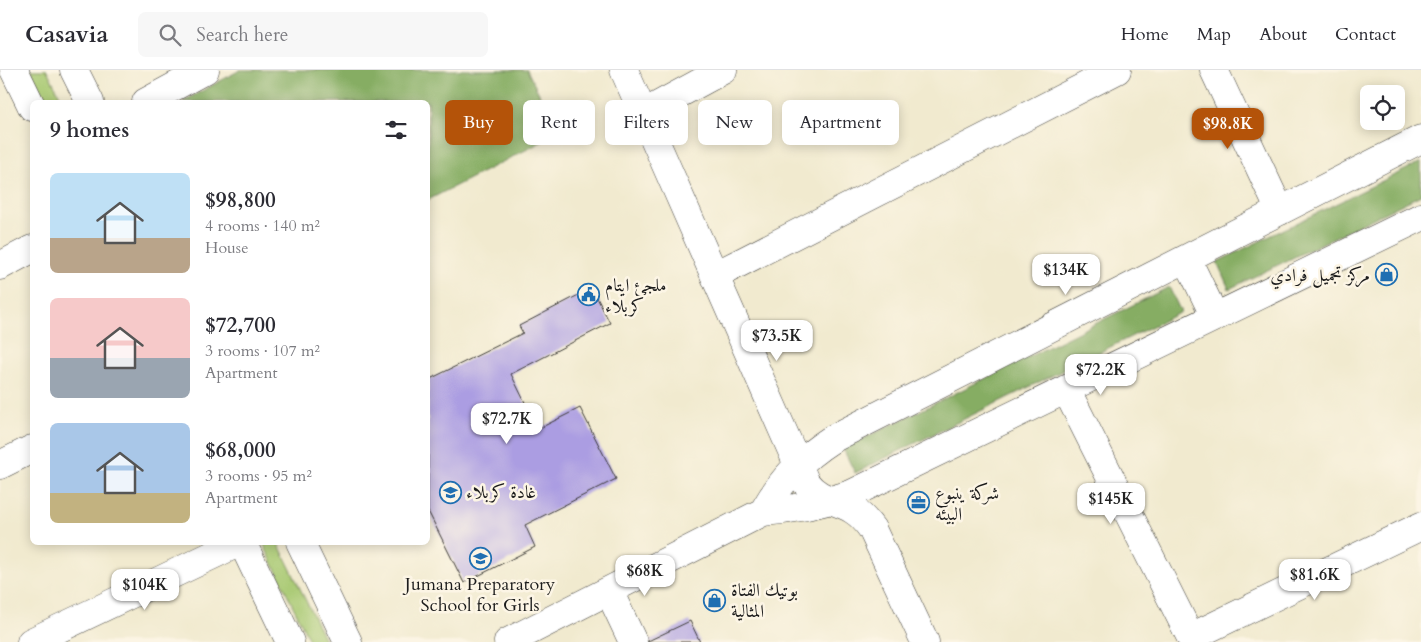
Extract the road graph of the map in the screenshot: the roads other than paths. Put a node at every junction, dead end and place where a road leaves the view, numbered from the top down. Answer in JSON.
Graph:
{"nodes":[{"id":1,"x":14,"y":70,"type":"edge"},
{"id":2,"x":74,"y":70,"type":"edge"},
{"id":3,"x":205,"y":70,"type":"edge"},
{"id":4,"x":624,"y":70,"type":"edge"},
{"id":5,"x":723,"y":70,"type":"edge"},
{"id":6,"x":1117,"y":70,"type":"edge"},
{"id":7,"x":1214,"y":70,"type":"edge"},
{"id":8,"x":89,"y":100,"type":"edge"},
{"id":9,"x":150,"y":100,"type":"edge"},
{"id":10,"x":638,"y":100,"type":"edge"},
{"id":11,"x":668,"y":100,"type":"edge"},
{"id":12,"x":30,"y":103,"type":"edge"},
{"id":13,"x":1421,"y":139,"type":"edge"},
{"id":14,"x":658,"y":145,"type":"edge"},
{"id":15,"x":1280,"y":211,"type":"junction"},
{"id":16,"x":1421,"y":217,"type":"edge"},
{"id":17,"x":30,"y":250,"type":"edge"},
{"id":18,"x":1187,"y":259,"type":"junction"},
{"id":19,"x":0,"y":266,"type":"edge"},
{"id":20,"x":716,"y":275,"type":"junction"},
{"id":21,"x":1215,"y":317,"type":"junction"},
{"id":22,"x":1066,"y":389,"type":"junction"},
{"id":23,"x":30,"y":450,"type":"edge"},
{"id":24,"x":0,"y":465,"type":"edge"},
{"id":25,"x":798,"y":465,"type":"junction"},
{"id":26,"x":830,"y":501,"type":"junction"},
{"id":27,"x":763,"y":512,"type":"junction"},
{"id":28,"x":1421,"y":526,"type":"edge"},
{"id":29,"x":235,"y":545,"type":"edge"},
{"id":30,"x":242,"y":545,"type":"edge"},
{"id":31,"x":301,"y":545,"type":"edge"},
{"id":32,"x":609,"y":591,"type":"junction"},
{"id":33,"x":1192,"y":639,"type":"edge"},
{"id":34,"x":31,"y":642,"type":"edge"},
{"id":35,"x":290,"y":642,"type":"edge"},
{"id":36,"x":348,"y":642,"type":"edge"},
{"id":37,"x":508,"y":642,"type":"edge"},
{"id":38,"x":632,"y":642,"type":"edge"},
{"id":39,"x":925,"y":642,"type":"edge"}],
"edges":[{"from":1,"to":12,"type":"street"},
{"from":2,"to":8,"type":"street"},
{"from":3,"to":9,"type":"street"},
{"from":4,"to":10,"type":"street"},
{"from":5,"to":11,"type":"street"},
{"from":6,"to":20,"type":"street"},
{"from":7,"to":15,"type":"street"},
{"from":13,"to":15,"type":"street"},
{"from":14,"to":20,"type":"street"},
{"from":15,"to":18,"type":"street"},
{"from":16,"to":21,"type":"street"},
{"from":17,"to":19,"type":"street"},
{"from":18,"to":21,"type":"street"},
{"from":18,"to":25,"type":"street"},
{"from":20,"to":25,"type":"street"},
{"from":21,"to":22,"type":"street"},
{"from":22,"to":26,"type":"street"},
{"from":22,"to":33,"type":"street"},
{"from":23,"to":24,"type":"street"},
{"from":25,"to":26,"type":"street"},
{"from":25,"to":27,"type":"street"},
{"from":26,"to":27,"type":"street"},
{"from":26,"to":39,"type":"street"},
{"from":27,"to":32,"type":"street"},
{"from":28,"to":33,"type":"street"},
{"from":29,"to":34,"type":"street"},
{"from":30,"to":35,"type":"street"},
{"from":31,"to":36,"type":"street"},
{"from":32,"to":37,"type":"street"},
{"from":32,"to":38,"type":"street"}]}
